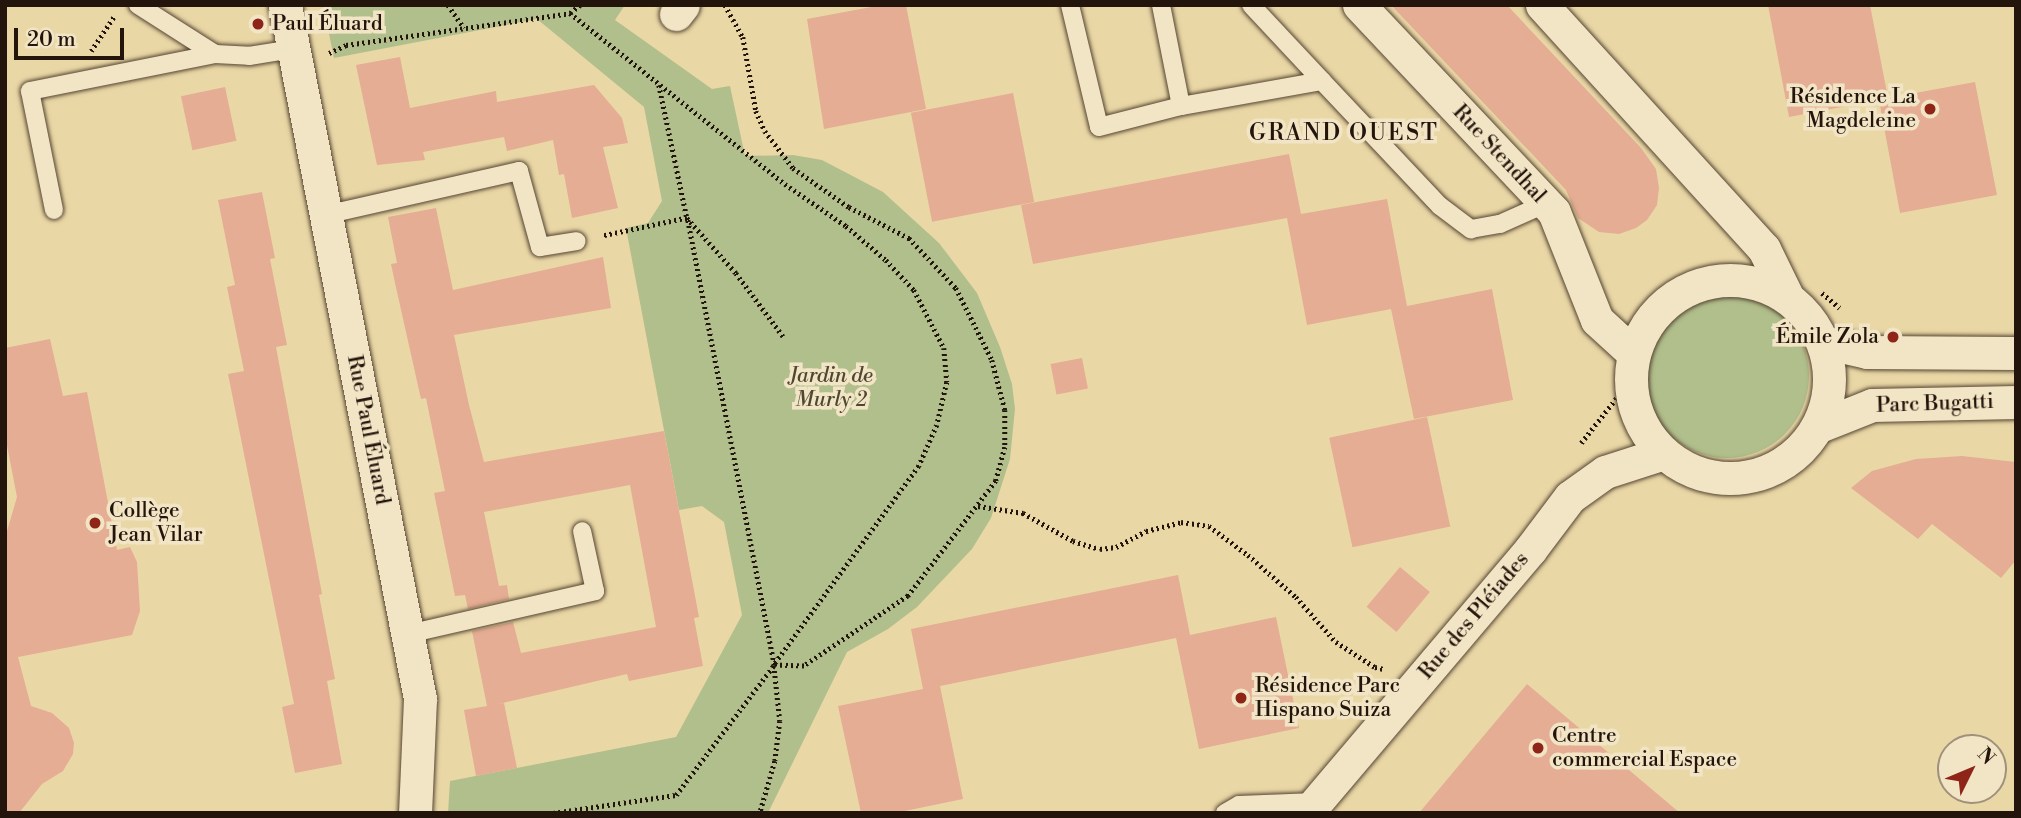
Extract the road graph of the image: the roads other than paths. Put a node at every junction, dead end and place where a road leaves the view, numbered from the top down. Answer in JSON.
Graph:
{"nodes":[{"id":1,"x":138,"y":5,"type":"edge"},
{"id":2,"x":285,"y":5,"type":"edge"},
{"id":3,"x":1070,"y":5,"type":"edge"},
{"id":4,"x":1160,"y":5,"type":"edge"},
{"id":5,"x":1251,"y":5,"type":"edge"},
{"id":6,"x":1359,"y":5,"type":"edge"},
{"id":7,"x":1542,"y":5,"type":"edge"},
{"id":8,"x":215,"y":54,"type":"junction"},
{"id":9,"x":295,"y":58,"type":"junction"},
{"id":10,"x":1322,"y":81,"type":"junction"},
{"id":11,"x":1181,"y":106,"type":"junction"},
{"id":12,"x":1545,"y":204,"type":"junction"},
{"id":13,"x":54,"y":210,"type":"dead end"},
{"id":14,"x":325,"y":215,"type":"junction"},
{"id":15,"x":577,"y":241,"type":"road end"},
{"id":16,"x":1788,"y":298,"type":"junction"},
{"id":17,"x":1823,"y":342,"type":"junction"},
{"id":18,"x":2016,"y":353,"type":"edge"},
{"id":19,"x":1631,"y":367,"type":"junction"},
{"id":20,"x":2016,"y":402,"type":"edge"},
{"id":21,"x":1817,"y":427,"type":"junction"},
{"id":22,"x":1664,"y":453,"type":"junction"},
{"id":23,"x":582,"y":531,"type":"dead end"},
{"id":24,"x":408,"y":634,"type":"junction"},
{"id":25,"x":1312,"y":807,"type":"edge"},
{"id":26,"x":415,"y":813,"type":"edge"},
{"id":27,"x":1226,"y":813,"type":"edge"}],
"edges":[{"from":1,"to":8,"type":"lane"},
{"from":2,"to":9,"type":"street","name":"Rue Paul Éluard"},
{"from":3,"to":11,"type":"lane"},
{"from":4,"to":11,"type":"lane"},
{"from":5,"to":10,"type":"lane"},
{"from":6,"to":12,"type":"street","name":"Rue Stendhal"},
{"from":7,"to":16,"type":"street"},
{"from":8,"to":9,"type":"lane"},
{"from":8,"to":13,"type":"lane"},
{"from":9,"to":14,"type":"street","name":"Rue Paul Éluard"},
{"from":10,"to":11,"type":"lane"},
{"from":10,"to":12,"type":"lane"},
{"from":12,"to":19,"type":"street","name":"Rue Stendhal"},
{"from":14,"to":15,"type":"lane"},
{"from":14,"to":24,"type":"street","name":"Rue Paul Éluard"},
{"from":16,"to":17,"type":"street"},
{"from":16,"to":19,"type":"street"},
{"from":17,"to":18,"type":"street"},
{"from":17,"to":21,"type":"street"},
{"from":19,"to":22,"type":"street"},
{"from":20,"to":21,"type":"street","name":"Parc Bugatti"},
{"from":21,"to":22,"type":"street"},
{"from":22,"to":25,"type":"street","name":"Rue des Pléiades"},
{"from":23,"to":24,"type":"lane"},
{"from":24,"to":26,"type":"street","name":"Rue Paul Éluard"},
{"from":25,"to":27,"type":"lane"}]}
